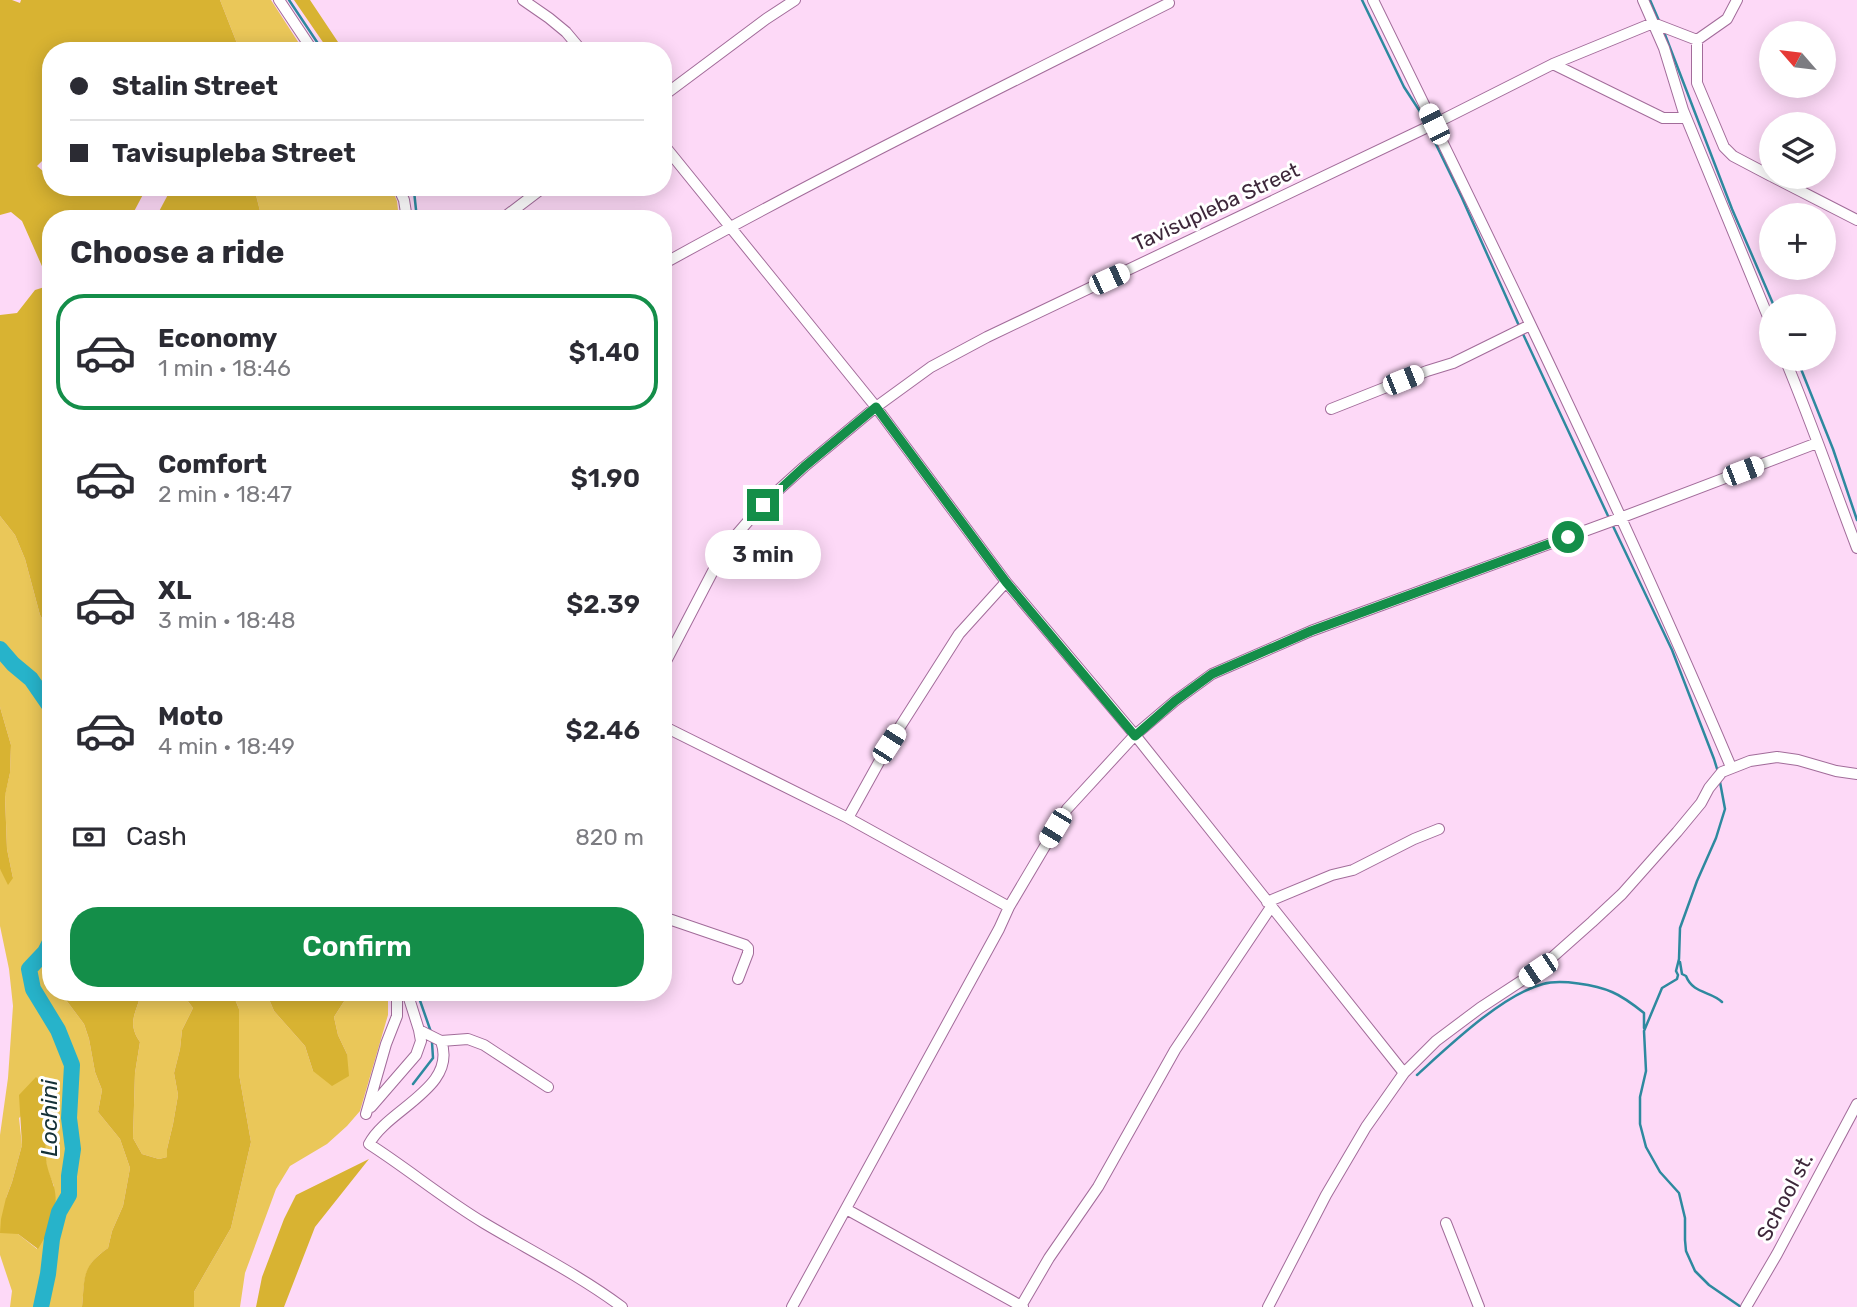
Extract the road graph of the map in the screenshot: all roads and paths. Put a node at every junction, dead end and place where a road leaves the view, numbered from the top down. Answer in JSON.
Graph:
{"nodes":[{"id":1,"x":279,"y":0,"type":"edge"},
{"id":2,"x":523,"y":0,"type":"edge"},
{"id":3,"x":795,"y":0,"type":"edge"},
{"id":4,"x":1373,"y":0,"type":"edge"},
{"id":5,"x":1643,"y":0,"type":"edge"},
{"id":6,"x":1737,"y":0,"type":"edge"},
{"id":7,"x":1170,"y":3,"type":"dead end"},
{"id":8,"x":1653,"y":23,"type":"junction"},
{"id":9,"x":1697,"y":40,"type":"junction"},
{"id":10,"x":307,"y":42,"type":"edge"},
{"id":11,"x":573,"y":42,"type":"edge"},
{"id":12,"x":1553,"y":64,"type":"junction"},
{"id":13,"x":672,"y":89,"type":"edge"},
{"id":14,"x":1686,"y":118,"type":"junction"},
{"id":15,"x":1434,"y":124,"type":"junction"},
{"id":16,"x":672,"y":155,"type":"edge"},
{"id":17,"x":1759,"y":169,"type":"edge"},
{"id":18,"x":1798,"y":189,"type":"edge"},
{"id":19,"x":532,"y":196,"type":"edge"},
{"id":20,"x":514,"y":210,"type":"edge"},
{"id":21,"x":1857,"y":219,"type":"edge"},
{"id":22,"x":731,"y":226,"type":"junction"},
{"id":23,"x":672,"y":259,"type":"edge"},
{"id":24,"x":1759,"y":295,"type":"edge"},
{"id":25,"x":1530,"y":325,"type":"junction"},
{"id":26,"x":1790,"y":371,"type":"edge"},
{"id":27,"x":876,"y":407,"type":"junction"},
{"id":28,"x":1331,"y":409,"type":"dead end"},
{"id":29,"x":1817,"y":443,"type":"junction"},
{"id":30,"x":1620,"y":518,"type":"junction"},
{"id":31,"x":1857,"y":548,"type":"edge"},
{"id":32,"x":1006,"y":582,"type":"junction"},
{"id":33,"x":672,"y":650,"type":"edge"},
{"id":34,"x":672,"y":730,"type":"edge"},
{"id":35,"x":1135,"y":736,"type":"junction"},
{"id":36,"x":1731,"y":767,"type":"junction"},
{"id":37,"x":1857,"y":774,"type":"edge"},
{"id":38,"x":848,"y":818,"type":"junction"},
{"id":39,"x":1439,"y":830,"type":"dead end"},
{"id":40,"x":1269,"y":905,"type":"junction"},
{"id":41,"x":1009,"y":906,"type":"junction"},
{"id":42,"x":672,"y":920,"type":"edge"},
{"id":43,"x":738,"y":979,"type":"dead end"},
{"id":44,"x":397,"y":1001,"type":"edge"},
{"id":45,"x":410,"y":1001,"type":"edge"},
{"id":46,"x":419,"y":1030,"type":"junction"},
{"id":47,"x":442,"y":1041,"type":"junction"},
{"id":48,"x":1404,"y":1073,"type":"junction"},
{"id":49,"x":548,"y":1087,"type":"dead end"},
{"id":50,"x":1857,"y":1104,"type":"edge"},
{"id":51,"x":846,"y":1209,"type":"junction"},
{"id":52,"x":1446,"y":1223,"type":"dead end"},
{"id":53,"x":1022,"y":1306,"type":"edge"},
{"id":54,"x":622,"y":1307,"type":"edge"},
{"id":55,"x":792,"y":1307,"type":"edge"},
{"id":56,"x":1268,"y":1307,"type":"edge"},
{"id":57,"x":1479,"y":1307,"type":"edge"},
{"id":58,"x":1746,"y":1307,"type":"edge"}],
"edges":[{"from":1,"to":10,"type":"street"},
{"from":2,"to":11,"type":"street"},
{"from":3,"to":13,"type":"street"},
{"from":4,"to":15,"type":"street"},
{"from":5,"to":8,"type":"street"},
{"from":6,"to":9,"type":"street"},
{"from":7,"to":22,"type":"street"},
{"from":8,"to":9,"type":"street"},
{"from":8,"to":12,"type":"street","name":"Tavisupleba Street"},
{"from":8,"to":14,"type":"street"},
{"from":9,"to":17,"type":"street"},
{"from":12,"to":14,"type":"street"},
{"from":12,"to":15,"type":"street","name":"Tavisupleba Street"},
{"from":14,"to":24,"type":"street"},
{"from":15,"to":25,"type":"street"},
{"from":15,"to":27,"type":"street","name":"Tavisupleba Street"},
{"from":16,"to":22,"type":"street"},
{"from":18,"to":21,"type":"street"},
{"from":19,"to":20,"type":"street"},
{"from":22,"to":23,"type":"street"},
{"from":22,"to":27,"type":"street"},
{"from":25,"to":28,"type":"street"},
{"from":25,"to":30,"type":"street"},
{"from":26,"to":29,"type":"street"},
{"from":27,"to":32,"type":"street"},
{"from":27,"to":33,"type":"street","name":"Tavisupleba Street"},
{"from":29,"to":30,"type":"street"},
{"from":29,"to":31,"type":"street"},
{"from":30,"to":35,"type":"street"},
{"from":30,"to":36,"type":"street"},
{"from":32,"to":35,"type":"street"},
{"from":32,"to":38,"type":"street"},
{"from":34,"to":38,"type":"street"},
{"from":35,"to":40,"type":"street"},
{"from":35,"to":41,"type":"street"},
{"from":36,"to":37,"type":"street"},
{"from":36,"to":48,"type":"street"},
{"from":38,"to":41,"type":"street"},
{"from":39,"to":40,"type":"street"},
{"from":40,"to":48,"type":"street"},
{"from":40,"to":53,"type":"street"},
{"from":41,"to":51,"type":"street"},
{"from":42,"to":43,"type":"street"},
{"from":44,"to":46,"type":"street"},
{"from":45,"to":46,"type":"street"},
{"from":46,"to":47,"type":"street"},
{"from":47,"to":49,"type":"street"},
{"from":47,"to":54,"type":"street"},
{"from":48,"to":56,"type":"street"},
{"from":50,"to":58,"type":"street","name":"School st."},
{"from":51,"to":53,"type":"street"},
{"from":51,"to":55,"type":"street"},
{"from":52,"to":57,"type":"street"}]}
